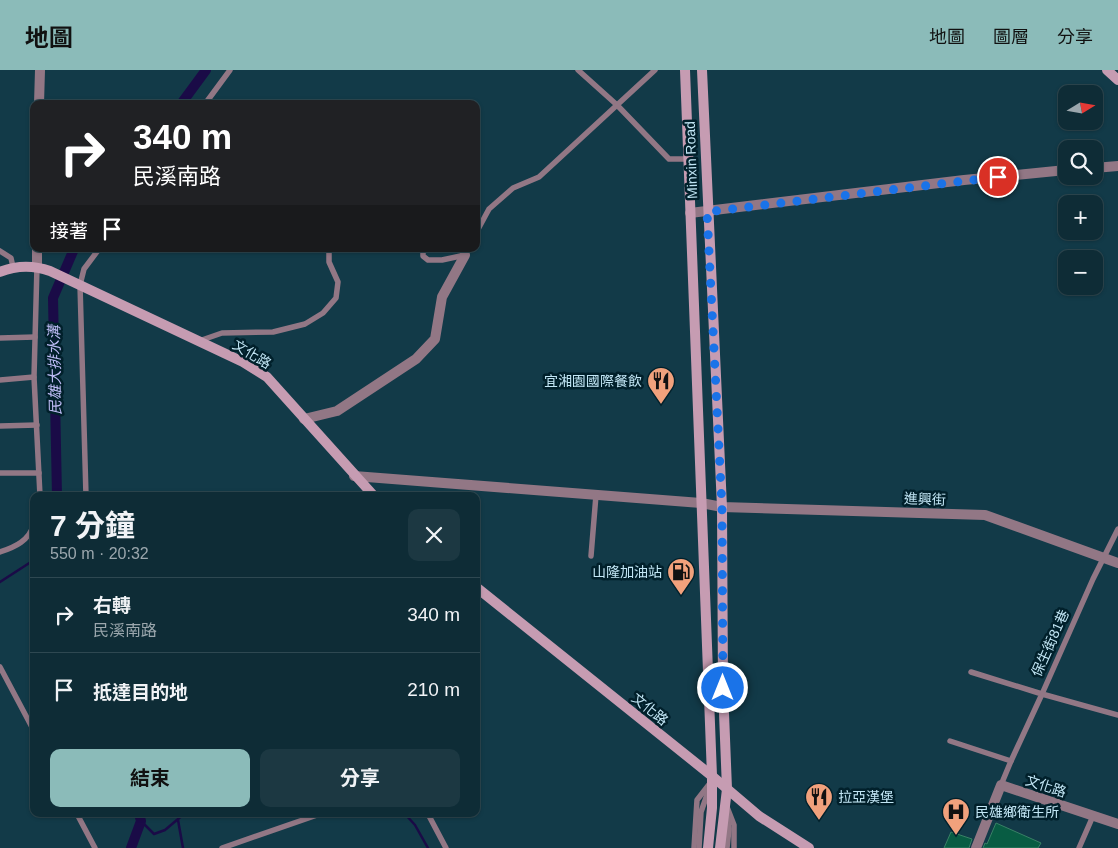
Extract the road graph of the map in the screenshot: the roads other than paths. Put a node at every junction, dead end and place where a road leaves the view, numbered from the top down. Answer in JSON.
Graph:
{"nodes":[{"id":1,"x":40,"y":70,"type":"edge"},
{"id":2,"x":230,"y":70,"type":"edge"},
{"id":3,"x":578,"y":70,"type":"edge"},
{"id":4,"x":656,"y":70,"type":"edge"},
{"id":5,"x":685,"y":70,"type":"edge"},
{"id":6,"x":702,"y":70,"type":"edge"},
{"id":7,"x":1107,"y":70,"type":"edge"},
{"id":8,"x":1118,"y":80,"type":"edge"},
{"id":9,"x":39,"y":100,"type":"edge"},
{"id":10,"x":208,"y":100,"type":"edge"},
{"id":11,"x":617,"y":105,"type":"junction"},
{"id":12,"x":688,"y":159,"type":"junction"},
{"id":13,"x":1118,"y":166,"type":"edge"},
{"id":14,"x":1103,"y":167,"type":"edge"},
{"id":15,"x":1058,"y":171,"type":"edge"},
{"id":16,"x":707,"y":212,"type":"junction"},
{"id":17,"x":690,"y":213,"type":"junction"},
{"id":18,"x":480,"y":226,"type":"edge"},
{"id":19,"x":0,"y":251,"type":"edge"},
{"id":20,"x":37,"y":252,"type":"edge"},
{"id":21,"x":97,"y":252,"type":"edge"},
{"id":22,"x":330,"y":252,"type":"edge"},
{"id":23,"x":423,"y":252,"type":"edge"},
{"id":24,"x":466,"y":252,"type":"edge"},
{"id":25,"x":37,"y":266,"type":"junction"},
{"id":26,"x":13,"y":267,"type":"junction"},
{"id":27,"x":0,"y":272,"type":"edge"},
{"id":28,"x":80,"y":285,"type":"junction"},
{"id":29,"x":34,"y":337,"type":"junction"},
{"id":30,"x":0,"y":338,"type":"edge"},
{"id":31,"x":199,"y":341,"type":"junction"},
{"id":32,"x":34,"y":378,"type":"junction"},
{"id":33,"x":0,"y":380,"type":"edge"},
{"id":34,"x":304,"y":419,"type":"junction"},
{"id":35,"x":37,"y":424,"type":"junction"},
{"id":36,"x":0,"y":426,"type":"edge"},
{"id":37,"x":0,"y":473,"type":"edge"},
{"id":38,"x":39,"y":473,"type":"junction"},
{"id":39,"x":354,"y":476,"type":"junction"},
{"id":40,"x":40,"y":492,"type":"edge"},
{"id":41,"x":86,"y":492,"type":"edge"},
{"id":42,"x":370,"y":492,"type":"edge"},
{"id":43,"x":596,"y":495,"type":"junction"},
{"id":44,"x":701,"y":503,"type":"junction"},
{"id":45,"x":722,"y":507,"type":"junction"},
{"id":46,"x":1118,"y":529,"type":"edge"},
{"id":47,"x":30,"y":533,"type":"edge"},
{"id":48,"x":0,"y":552,"type":"edge"},
{"id":49,"x":591,"y":556,"type":"dead end"},
{"id":50,"x":1104,"y":558,"type":"junction"},
{"id":51,"x":1118,"y":563,"type":"edge"},
{"id":52,"x":480,"y":590,"type":"edge"},
{"id":53,"x":0,"y":667,"type":"edge"},
{"id":54,"x":971,"y":672,"type":"dead end"},
{"id":55,"x":1042,"y":694,"type":"junction"},
{"id":56,"x":1118,"y":715,"type":"edge"},
{"id":57,"x":30,"y":723,"type":"edge"},
{"id":58,"x":950,"y":741,"type":"dead end"},
{"id":59,"x":1011,"y":762,"type":"junction"},
{"id":60,"x":711,"y":779,"type":"junction"},
{"id":61,"x":1001,"y":785,"type":"junction"},
{"id":62,"x":727,"y":789,"type":"junction"},
{"id":63,"x":726,"y":805,"type":"junction"},
{"id":64,"x":1093,"y":816,"type":"junction"},
{"id":65,"x":79,"y":817,"type":"edge"},
{"id":66,"x":311,"y":817,"type":"edge"},
{"id":67,"x":430,"y":817,"type":"edge"},
{"id":68,"x":1118,"y":824,"type":"edge"},
{"id":69,"x":701,"y":847,"type":"edge"},
{"id":70,"x":95,"y":848,"type":"edge"},
{"id":71,"x":222,"y":848,"type":"edge"},
{"id":72,"x":446,"y":848,"type":"edge"},
{"id":73,"x":720,"y":848,"type":"edge"},
{"id":74,"x":727,"y":848,"type":"edge"},
{"id":75,"x":734,"y":848,"type":"edge"},
{"id":76,"x":809,"y":848,"type":"edge"},
{"id":77,"x":976,"y":848,"type":"edge"},
{"id":78,"x":1079,"y":848,"type":"edge"}],
"edges":[{"from":1,"to":9,"type":"street"},
{"from":2,"to":10,"type":"lane"},
{"from":3,"to":11,"type":"lane"},
{"from":4,"to":11,"type":"lane"},
{"from":5,"to":12,"type":"main road","name":"Minxin Road"},
{"from":6,"to":16,"type":"main road","name":"Minxin Road"},
{"from":7,"to":8,"type":"main road"},
{"from":11,"to":12,"type":"lane"},
{"from":11,"to":18,"type":"lane"},
{"from":12,"to":17,"type":"main road","name":"Minxin Road"},
{"from":13,"to":14,"type":"street"},
{"from":15,"to":16,"type":"street"},
{"from":16,"to":17,"type":"street"},
{"from":16,"to":45,"type":"main road","name":"Minxin Road"},
{"from":17,"to":44,"type":"main road","name":"Minxin Road"},
{"from":19,"to":26,"type":"lane"},
{"from":20,"to":25,"type":"street"},
{"from":21,"to":28,"type":"lane"},
{"from":22,"to":31,"type":"lane"},
{"from":23,"to":24,"type":"lane"},
{"from":24,"to":34,"type":"street"},
{"from":25,"to":26,"type":"main road"},
{"from":25,"to":28,"type":"main road","name":"文化路"},
{"from":25,"to":29,"type":"lane"},
{"from":26,"to":27,"type":"main road"},
{"from":28,"to":31,"type":"main road","name":"文化路"},
{"from":28,"to":41,"type":"lane"},
{"from":29,"to":30,"type":"lane"},
{"from":29,"to":32,"type":"lane"},
{"from":31,"to":34,"type":"main road","name":"文化路"},
{"from":32,"to":33,"type":"lane"},
{"from":32,"to":35,"type":"lane"},
{"from":34,"to":39,"type":"main road","name":"文化路"},
{"from":35,"to":36,"type":"lane"},
{"from":35,"to":38,"type":"lane"},
{"from":37,"to":38,"type":"lane"},
{"from":38,"to":40,"type":"lane"},
{"from":39,"to":42,"type":"main road","name":"文化路"},
{"from":39,"to":43,"type":"street","name":"進興街"},
{"from":43,"to":44,"type":"street","name":"進興街"},
{"from":43,"to":49,"type":"lane"},
{"from":44,"to":45,"type":"street","name":"進興街"},
{"from":44,"to":60,"type":"main road","name":"Minxin Road"},
{"from":45,"to":50,"type":"street","name":"進興街"},
{"from":45,"to":62,"type":"main road","name":"Minxin Road"},
{"from":46,"to":50,"type":"lane","name":"保生街81巷"},
{"from":47,"to":48,"type":"lane"},
{"from":50,"to":51,"type":"street","name":"進興街"},
{"from":50,"to":55,"type":"lane","name":"保生街81巷"},
{"from":52,"to":60,"type":"main road","name":"文化路"},
{"from":53,"to":57,"type":"lane"},
{"from":54,"to":55,"type":"lane"},
{"from":55,"to":56,"type":"lane","name":"保生街81巷"},
{"from":55,"to":59,"type":"lane"},
{"from":58,"to":59,"type":"lane"},
{"from":59,"to":61,"type":"lane"},
{"from":60,"to":62,"type":"main road","name":"文化路"},
{"from":60,"to":69,"type":"main road","name":"Minxin Road"},
{"from":60,"to":69,"type":"lane"},
{"from":61,"to":64,"type":"street","name":"文化路"},
{"from":61,"to":77,"type":"street"},
{"from":62,"to":63,"type":"main road","name":"Minxin Road"},
{"from":62,"to":76,"type":"main road","name":"文化路"},
{"from":63,"to":73,"type":"main road","name":"Minxin Road"},
{"from":63,"to":74,"type":"lane"},
{"from":63,"to":75,"type":"lane"},
{"from":64,"to":68,"type":"street","name":"文化路"},
{"from":64,"to":78,"type":"lane"},
{"from":65,"to":70,"type":"lane"},
{"from":66,"to":71,"type":"lane"},
{"from":67,"to":72,"type":"lane"}]}
